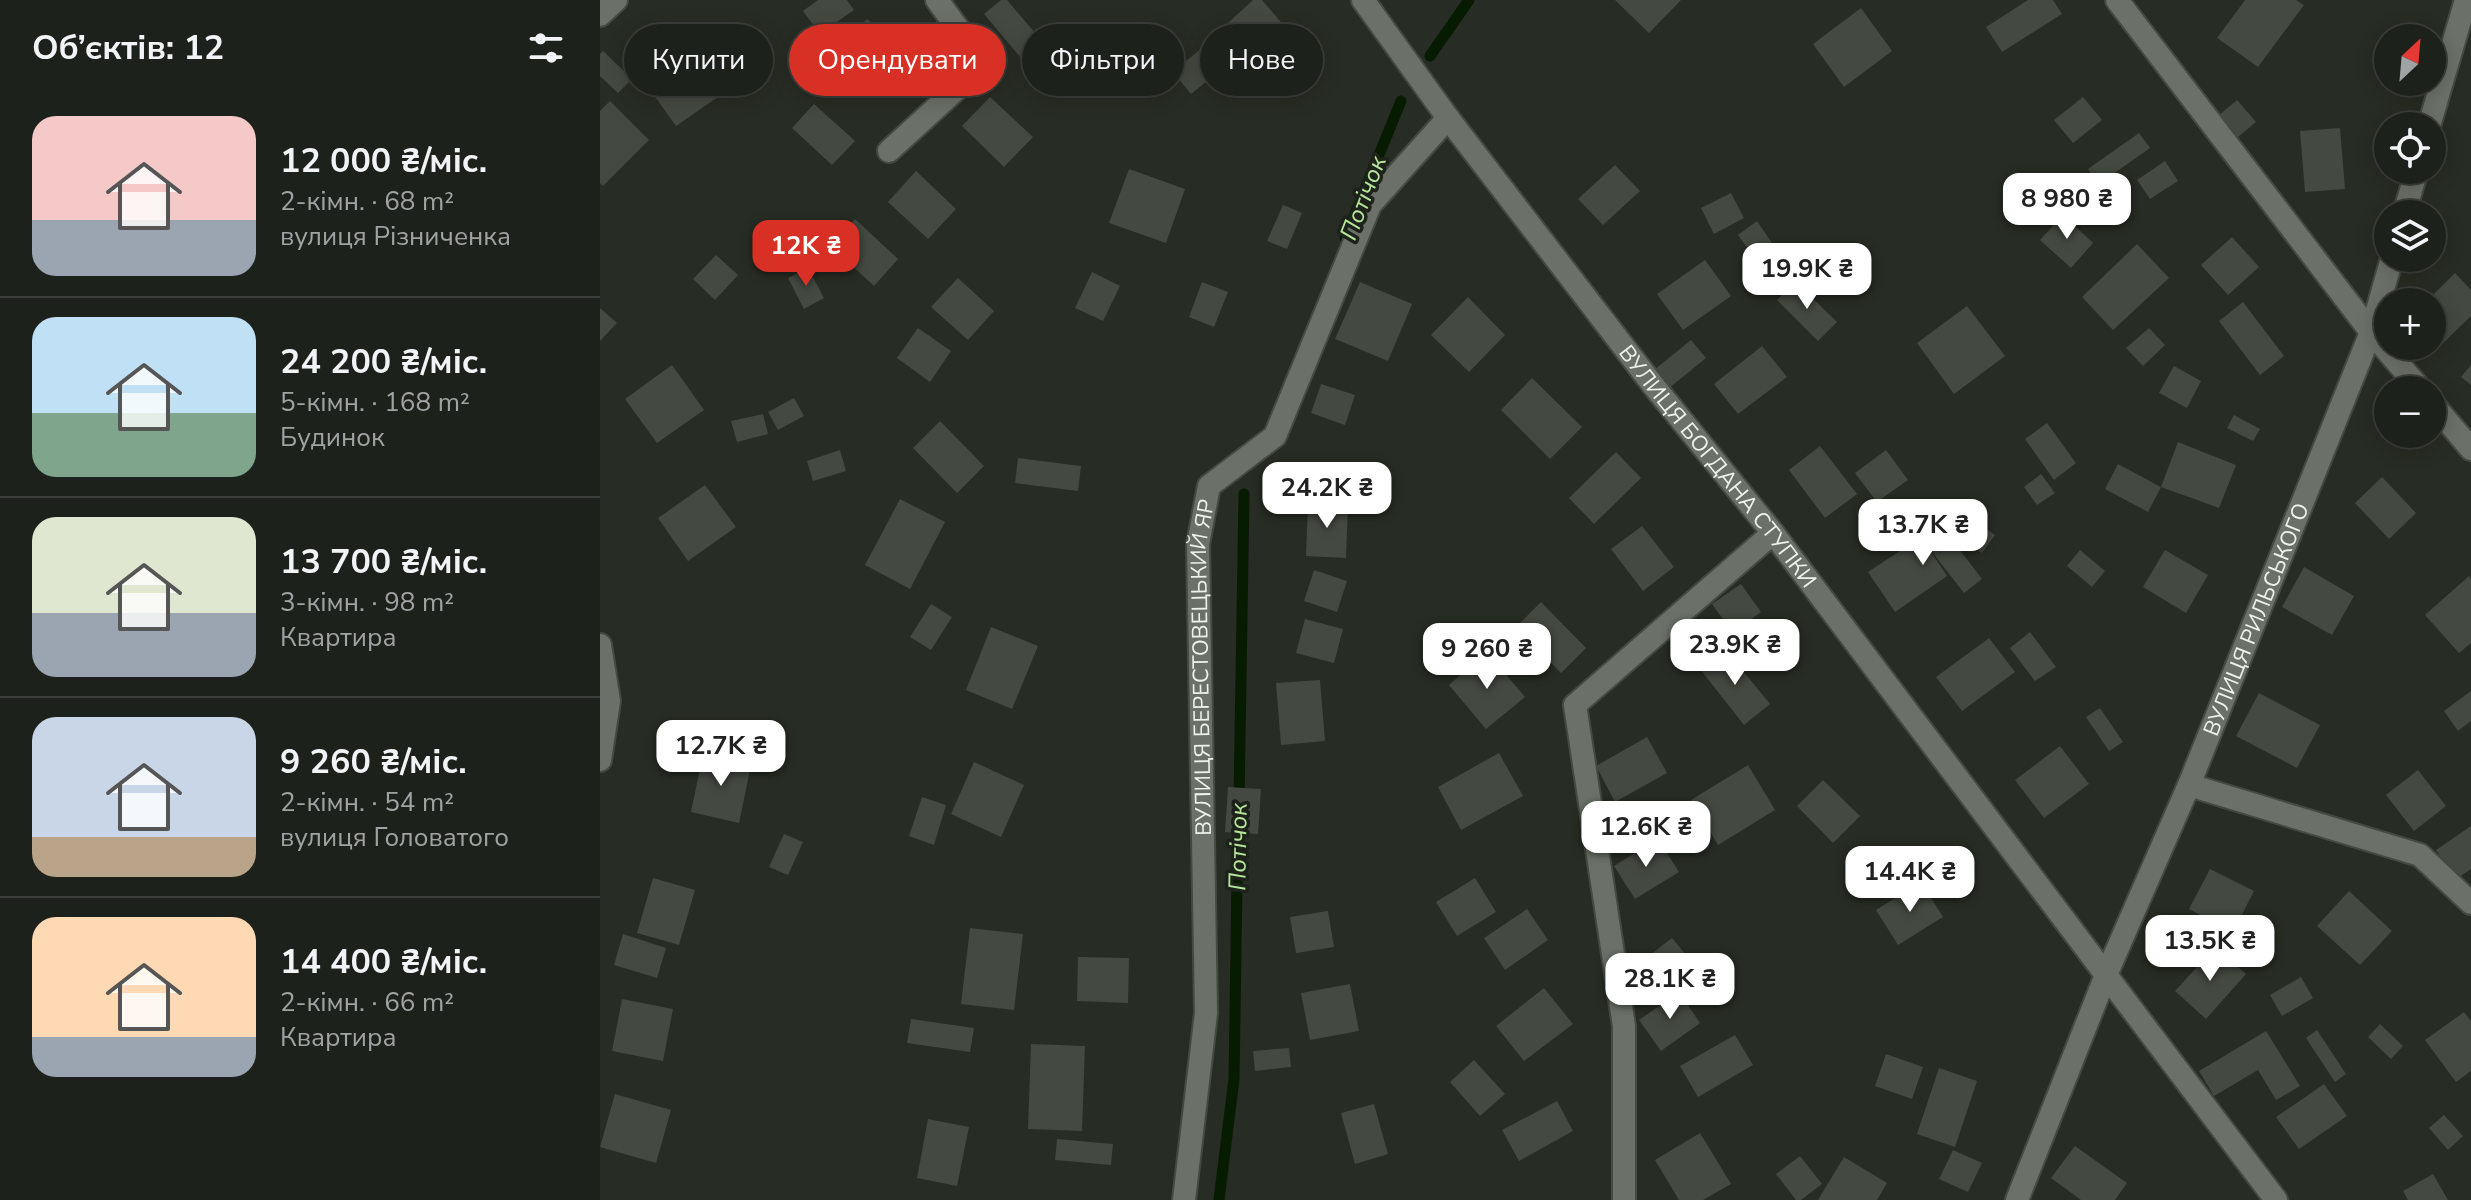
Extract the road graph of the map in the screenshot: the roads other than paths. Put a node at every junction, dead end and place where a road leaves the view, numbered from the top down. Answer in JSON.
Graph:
{"nodes":[{"id":1,"x":616,"y":0,"type":"edge"},
{"id":2,"x":937,"y":0,"type":"edge"},
{"id":3,"x":2117,"y":0,"type":"edge"},
{"id":4,"x":2466,"y":0,"type":"edge"},
{"id":5,"x":1370,"y":3,"type":"edge"},
{"id":6,"x":600,"y":15,"type":"edge"},
{"id":7,"x":2433,"y":112,"type":"edge"},
{"id":8,"x":1448,"y":118,"type":"junction"},
{"id":9,"x":889,"y":151,"type":"dead end"},
{"id":10,"x":2388,"y":272,"type":"edge"},
{"id":11,"x":2371,"y":332,"type":"junction"},
{"id":12,"x":2409,"y":376,"type":"edge"},
{"id":13,"x":2446,"y":420,"type":"edge"},
{"id":14,"x":2471,"y":449,"type":"edge"},
{"id":15,"x":1773,"y":533,"type":"junction"},
{"id":16,"x":600,"y":645,"type":"edge"},
{"id":17,"x":600,"y":760,"type":"edge"},
{"id":18,"x":2189,"y":785,"type":"junction"},
{"id":19,"x":2471,"y":903,"type":"edge"},
{"id":20,"x":2106,"y":975,"type":"junction"},
{"id":21,"x":1184,"y":1200,"type":"edge"},
{"id":22,"x":1624,"y":1200,"type":"edge"},
{"id":23,"x":2017,"y":1200,"type":"edge"},
{"id":24,"x":2276,"y":1200,"type":"edge"}],
"edges":[{"from":1,"to":6,"type":"street"},
{"from":2,"to":9,"type":"street"},
{"from":3,"to":11,"type":"street"},
{"from":4,"to":7,"type":"street"},
{"from":5,"to":8,"type":"street","name":"ВУЛИЦЯ БОГДАНА СТУПКИ"},
{"from":8,"to":15,"type":"street","name":"ВУЛИЦЯ БОГДАНА СТУПКИ"},
{"from":8,"to":21,"type":"street","name":"ВУЛИЦЯ БЕРЕСТОВЕЦЬКИЙ ЯР"},
{"from":10,"to":11,"type":"street","name":"ВУЛИЦЯ РИЛЬСЬКОГО"},
{"from":11,"to":12,"type":"street"},
{"from":11,"to":18,"type":"street","name":"ВУЛИЦЯ РИЛЬСЬКОГО"},
{"from":13,"to":14,"type":"street"},
{"from":15,"to":20,"type":"street","name":"ВУЛИЦЯ БОГДАНА СТУПКИ"},
{"from":15,"to":22,"type":"street"},
{"from":16,"to":17,"type":"street"},
{"from":18,"to":19,"type":"street"},
{"from":18,"to":20,"type":"street","name":"ВУЛИЦЯ РИЛЬСЬКОГО"},
{"from":20,"to":23,"type":"street","name":"ВУЛИЦЯ РИЛЬСЬКОГО"},
{"from":20,"to":24,"type":"street","name":"ВУЛИЦЯ БОГДАНА СТУПКИ"}]}
